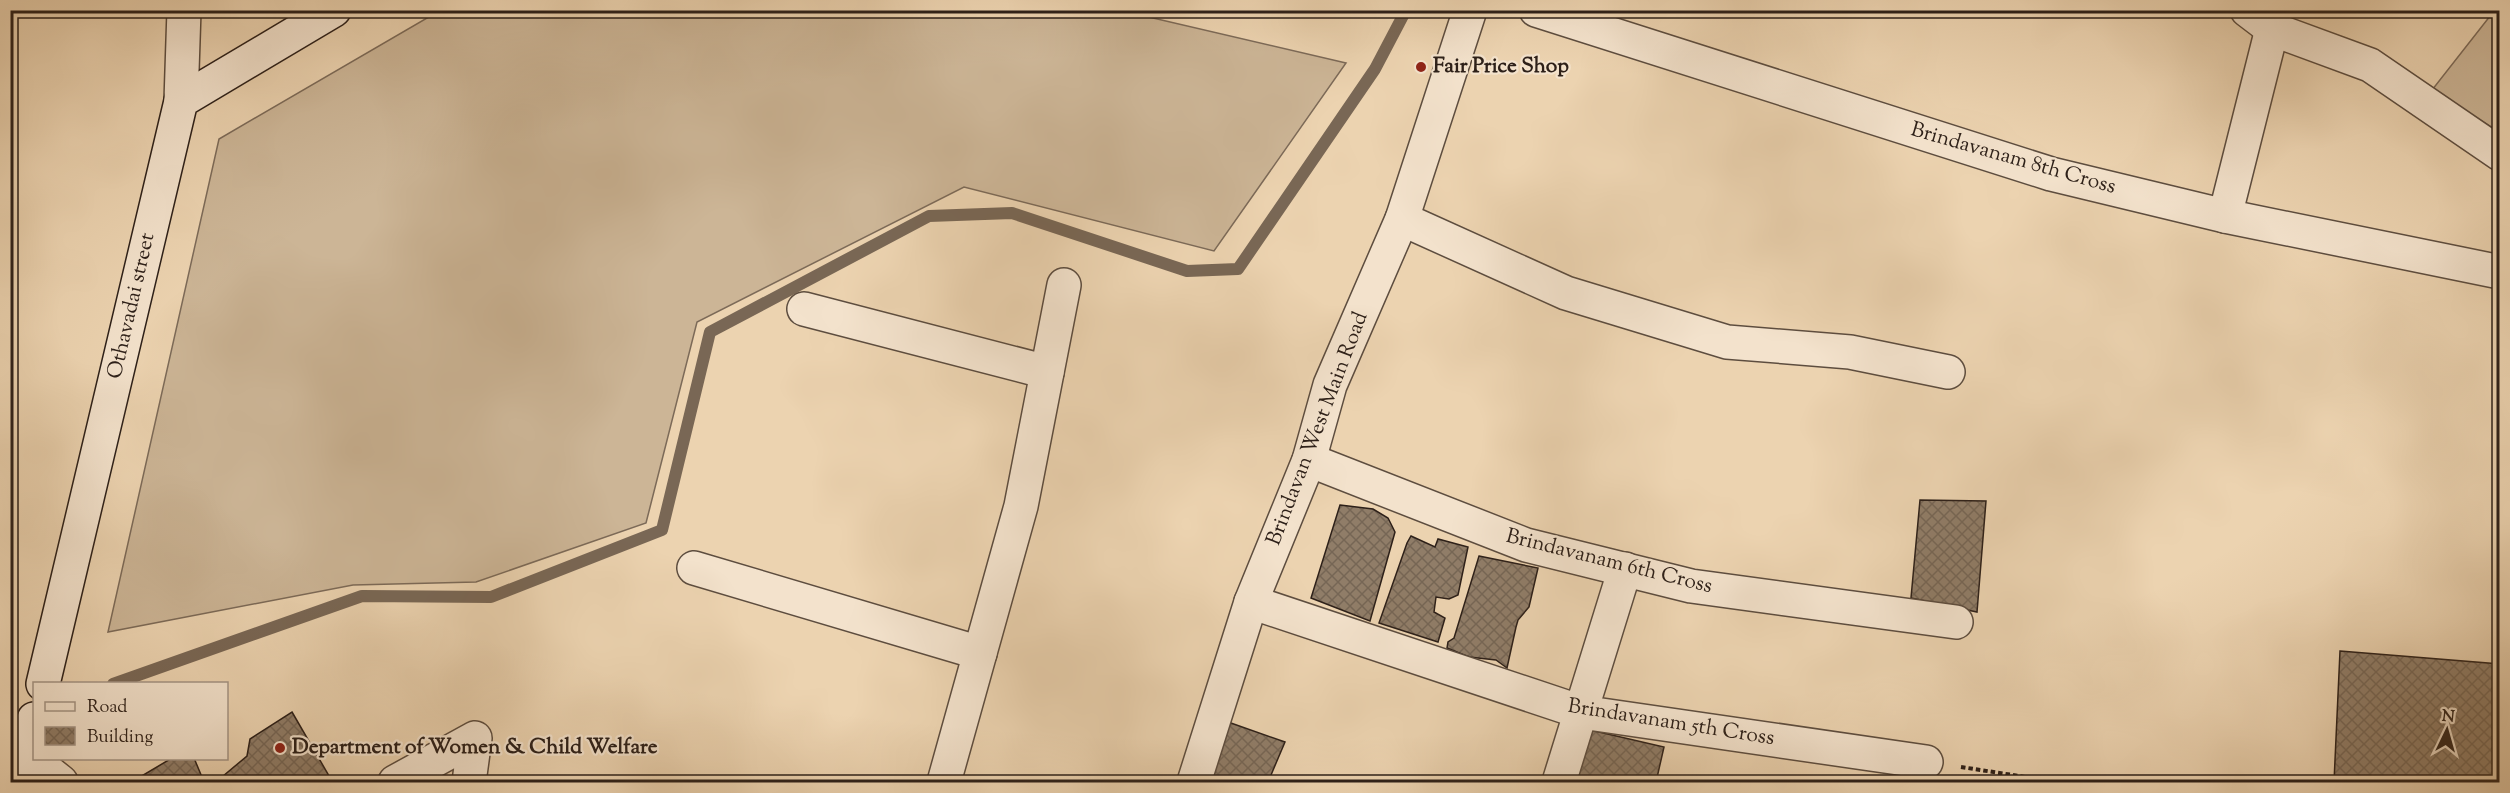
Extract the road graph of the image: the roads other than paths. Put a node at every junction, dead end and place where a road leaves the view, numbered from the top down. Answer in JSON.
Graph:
{"nodes":[{"id":1,"x":184,"y":10,"type":"edge"},
{"id":2,"x":334,"y":10,"type":"edge"},
{"id":3,"x":1470,"y":10,"type":"edge"},
{"id":4,"x":1536,"y":10,"type":"edge"},
{"id":5,"x":2259,"y":20,"type":"edge"},
{"id":6,"x":181,"y":102,"type":"junction"},
{"id":7,"x":2499,"y":154,"type":"edge"},
{"id":8,"x":2225,"y":216,"type":"junction"},
{"id":9,"x":1402,"y":219,"type":"junction"},
{"id":10,"x":2499,"y":272,"type":"edge"},
{"id":11,"x":1064,"y":285,"type":"dead end"},
{"id":12,"x":804,"y":309,"type":"dead end"},
{"id":13,"x":1047,"y":372,"type":"junction"},
{"id":14,"x":1948,"y":372,"type":"dead end"},
{"id":15,"x":1309,"y":460,"type":"junction"},
{"id":16,"x":694,"y":568,"type":"dead end"},
{"id":17,"x":1625,"y":569,"type":"junction"},
{"id":18,"x":1251,"y":602,"type":"junction"},
{"id":19,"x":1956,"y":622,"type":"dead end"},
{"id":20,"x":980,"y":653,"type":"junction"},
{"id":21,"x":43,"y":682,"type":"edge"},
{"id":22,"x":1581,"y":712,"type":"junction"},
{"id":23,"x":33,"y":721,"type":"edge"},
{"id":24,"x":16,"y":760,"type":"edge"},
{"id":25,"x":1926,"y":762,"type":"road end"},
{"id":26,"x":61,"y":783,"type":"edge"},
{"id":27,"x":394,"y":783,"type":"edge"},
{"id":28,"x":469,"y":783,"type":"edge"},
{"id":29,"x":944,"y":783,"type":"edge"},
{"id":30,"x":1194,"y":783,"type":"edge"},
{"id":31,"x":1559,"y":783,"type":"edge"}],
"edges":[{"from":1,"to":6,"type":"street","name":"Othavadai street"},
{"from":2,"to":6,"type":"street"},
{"from":3,"to":9,"type":"street","name":"Brindavan West Main Road"},
{"from":4,"to":8,"type":"street","name":"Brindavanam 8th Cross"},
{"from":5,"to":7,"type":"street"},
{"from":5,"to":8,"type":"street"},
{"from":6,"to":21,"type":"street","name":"Othavadai street"},
{"from":8,"to":10,"type":"street","name":"Brindavanam 8th Cross"},
{"from":9,"to":14,"type":"street"},
{"from":9,"to":15,"type":"street","name":"Brindavan West Main Road"},
{"from":11,"to":13,"type":"street"},
{"from":12,"to":13,"type":"street"},
{"from":13,"to":20,"type":"street"},
{"from":15,"to":17,"type":"street","name":"Brindavanam 6th Cross"},
{"from":15,"to":18,"type":"street","name":"Brindavan West Main Road"},
{"from":16,"to":20,"type":"street"},
{"from":17,"to":19,"type":"street","name":"Brindavanam 6th Cross"},
{"from":17,"to":22,"type":"street"},
{"from":18,"to":22,"type":"street","name":"Brindavanam 5th Cross"},
{"from":18,"to":30,"type":"street","name":"Brindavan West Main Road"},
{"from":20,"to":29,"type":"street"},
{"from":22,"to":25,"type":"street","name":"Brindavanam 5th Cross"},
{"from":22,"to":31,"type":"street"},
{"from":23,"to":24,"type":"street"},
{"from":24,"to":26,"type":"street"},
{"from":27,"to":28,"type":"street"}]}
